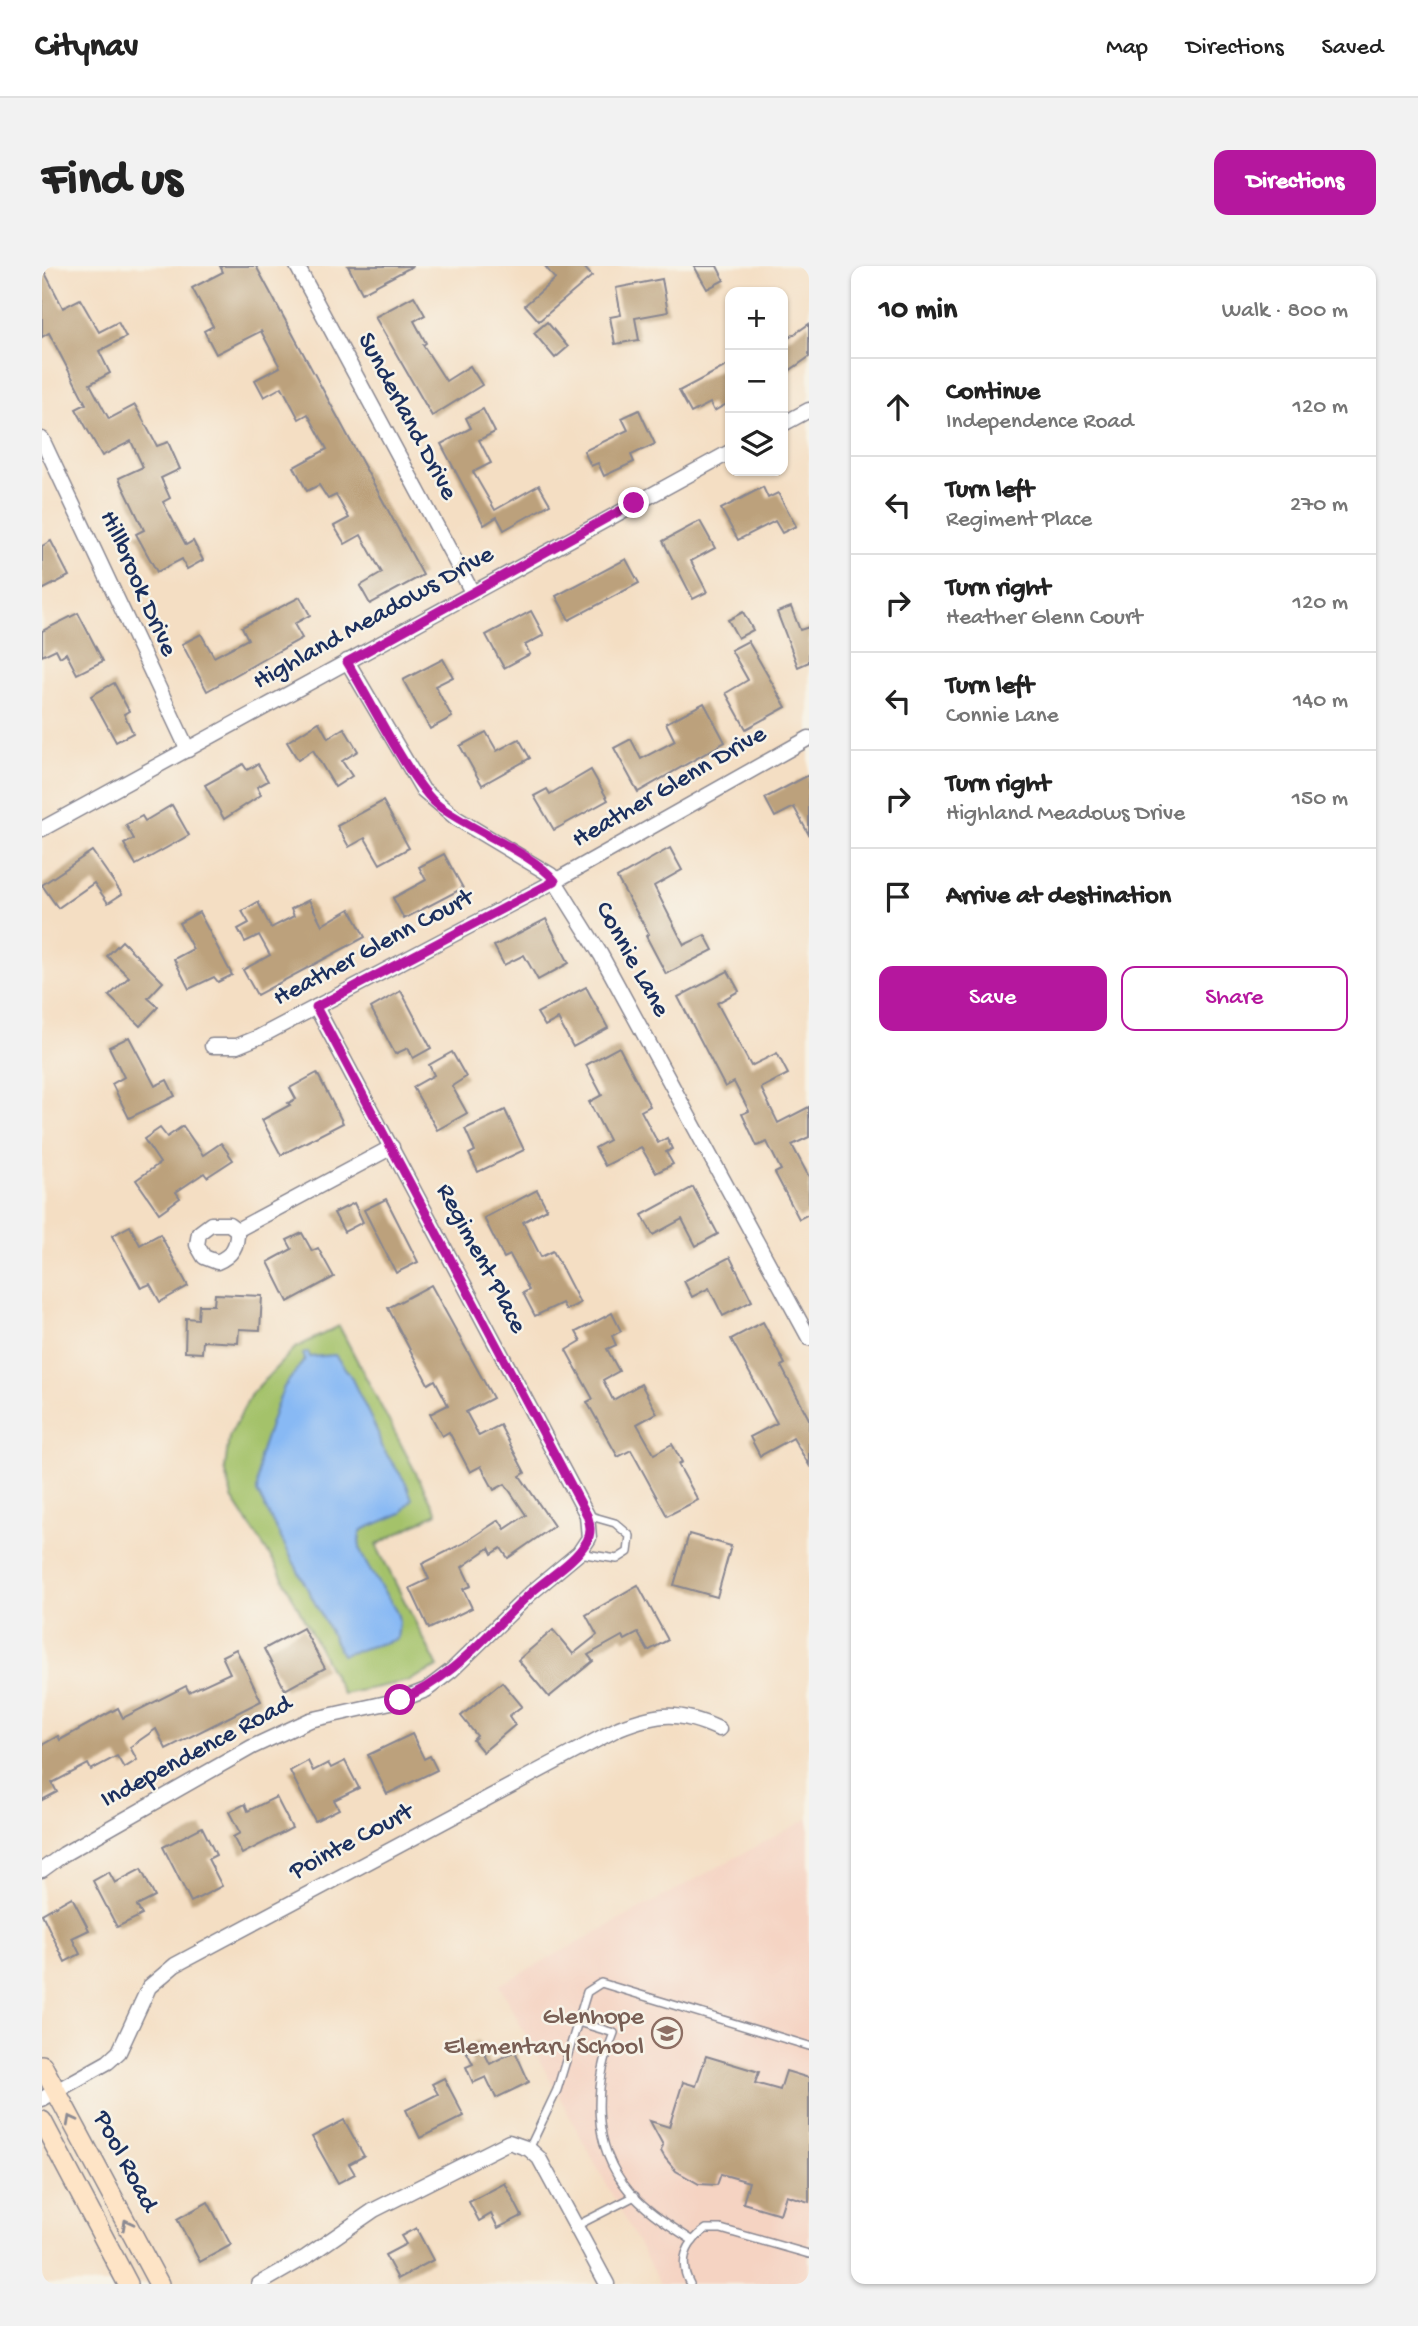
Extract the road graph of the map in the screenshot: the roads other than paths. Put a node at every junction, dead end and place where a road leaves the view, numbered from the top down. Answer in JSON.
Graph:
{"nodes":[{"id":1,"x":297,"y":266,"type":"edge"},
{"id":2,"x":809,"y":410,"type":"edge"},
{"id":3,"x":788,"y":421,"type":"edge"},
{"id":4,"x":42,"y":439,"type":"edge"},
{"id":5,"x":725,"y":455,"type":"edge"},
{"id":6,"x":472,"y":592,"type":"junction"},
{"id":7,"x":347,"y":662,"type":"junction"},
{"id":8,"x":809,"y":738,"type":"edge"},
{"id":9,"x":188,"y":750,"type":"junction"},
{"id":10,"x":42,"y":829,"type":"edge"},
{"id":11,"x":555,"y":881,"type":"junction"},
{"id":12,"x":316,"y":1007,"type":"junction"},
{"id":13,"x":212,"y":1046,"type":"dead end"},
{"id":14,"x":392,"y":1147,"type":"junction"},
{"id":15,"x":237,"y":1230,"type":"dead end"},
{"id":16,"x":809,"y":1338,"type":"edge"},
{"id":17,"x":587,"y":1515,"type":"junction"},
{"id":18,"x":589,"y":1538,"type":"joint"},
{"id":19,"x":579,"y":1553,"type":"junction"},
{"id":20,"x":719,"y":1729,"type":"dead end"},
{"id":21,"x":64,"y":1854,"type":"junction"},
{"id":22,"x":42,"y":1860,"type":"edge"},
{"id":23,"x":42,"y":1870,"type":"edge"},
{"id":24,"x":578,"y":2022,"type":"junction"},
{"id":25,"x":809,"y":2046,"type":"edge"},
{"id":26,"x":42,"y":2065,"type":"edge"},
{"id":27,"x":49,"y":2095,"type":"edge"},
{"id":28,"x":42,"y":2121,"type":"edge"},
{"id":29,"x":524,"y":2147,"type":"junction"},
{"id":30,"x":635,"y":2196,"type":"junction"},
{"id":31,"x":576,"y":2226,"type":"junction"},
{"id":32,"x":693,"y":2241,"type":"junction"},
{"id":33,"x":809,"y":2254,"type":"edge"},
{"id":34,"x":128,"y":2284,"type":"edge"},
{"id":35,"x":159,"y":2284,"type":"edge"},
{"id":36,"x":259,"y":2284,"type":"edge"},
{"id":37,"x":607,"y":2284,"type":"edge"},
{"id":38,"x":690,"y":2284,"type":"edge"}],
"edges":[{"from":1,"to":6,"type":"street","name":"Sunderland Drive"},
{"from":2,"to":3,"type":"street"},
{"from":4,"to":9,"type":"street","name":"Hillbrook Drive"},
{"from":5,"to":6,"type":"street","name":"Highland Meadows Drive"},
{"from":6,"to":7,"type":"street","name":"Highland Meadows Drive"},
{"from":7,"to":9,"type":"street","name":"Highland Meadows Drive"},
{"from":7,"to":11,"type":"street","name":"Connie Lane"},
{"from":8,"to":11,"type":"street","name":"Heather Glenn Drive"},
{"from":9,"to":10,"type":"street","name":"Highland Meadows Drive"},
{"from":11,"to":12,"type":"street","name":"Heather Glenn Court"},
{"from":11,"to":16,"type":"street","name":"Connie Lane"},
{"from":12,"to":13,"type":"street","name":"Heather Glenn Court"},
{"from":12,"to":14,"type":"street","name":"Regiment Place"},
{"from":14,"to":15,"type":"street"},
{"from":14,"to":17,"type":"street","name":"Regiment Place"},
{"from":17,"to":18,"type":"street","name":"Regiment Place"},
{"from":17,"to":19,"type":"lane"},
{"from":18,"to":19,"type":"street","name":"Independence Road"},
{"from":19,"to":21,"type":"street","name":"Independence Road"},
{"from":20,"to":27,"type":"street","name":"Pointe Court"},
{"from":21,"to":22,"type":"street","name":"Independence Road"},
{"from":21,"to":23,"type":"street","name":"Independence Road"},
{"from":24,"to":25,"type":"lane"},
{"from":24,"to":29,"type":"lane"},
{"from":24,"to":30,"type":"lane"},
{"from":26,"to":27,"type":"main road","name":"Pool Road"},
{"from":35,"to":27,"type":"main road","name":"Pool Road","one_way":true},
{"from":28,"to":34,"type":"main road","name":"Pool Road"},
{"from":29,"to":31,"type":"street"},
{"from":29,"to":36,"type":"street"},
{"from":30,"to":31,"type":"lane"},
{"from":30,"to":32,"type":"lane"},
{"from":31,"to":37,"type":"street"},
{"from":32,"to":33,"type":"lane"},
{"from":32,"to":38,"type":"lane"}]}
